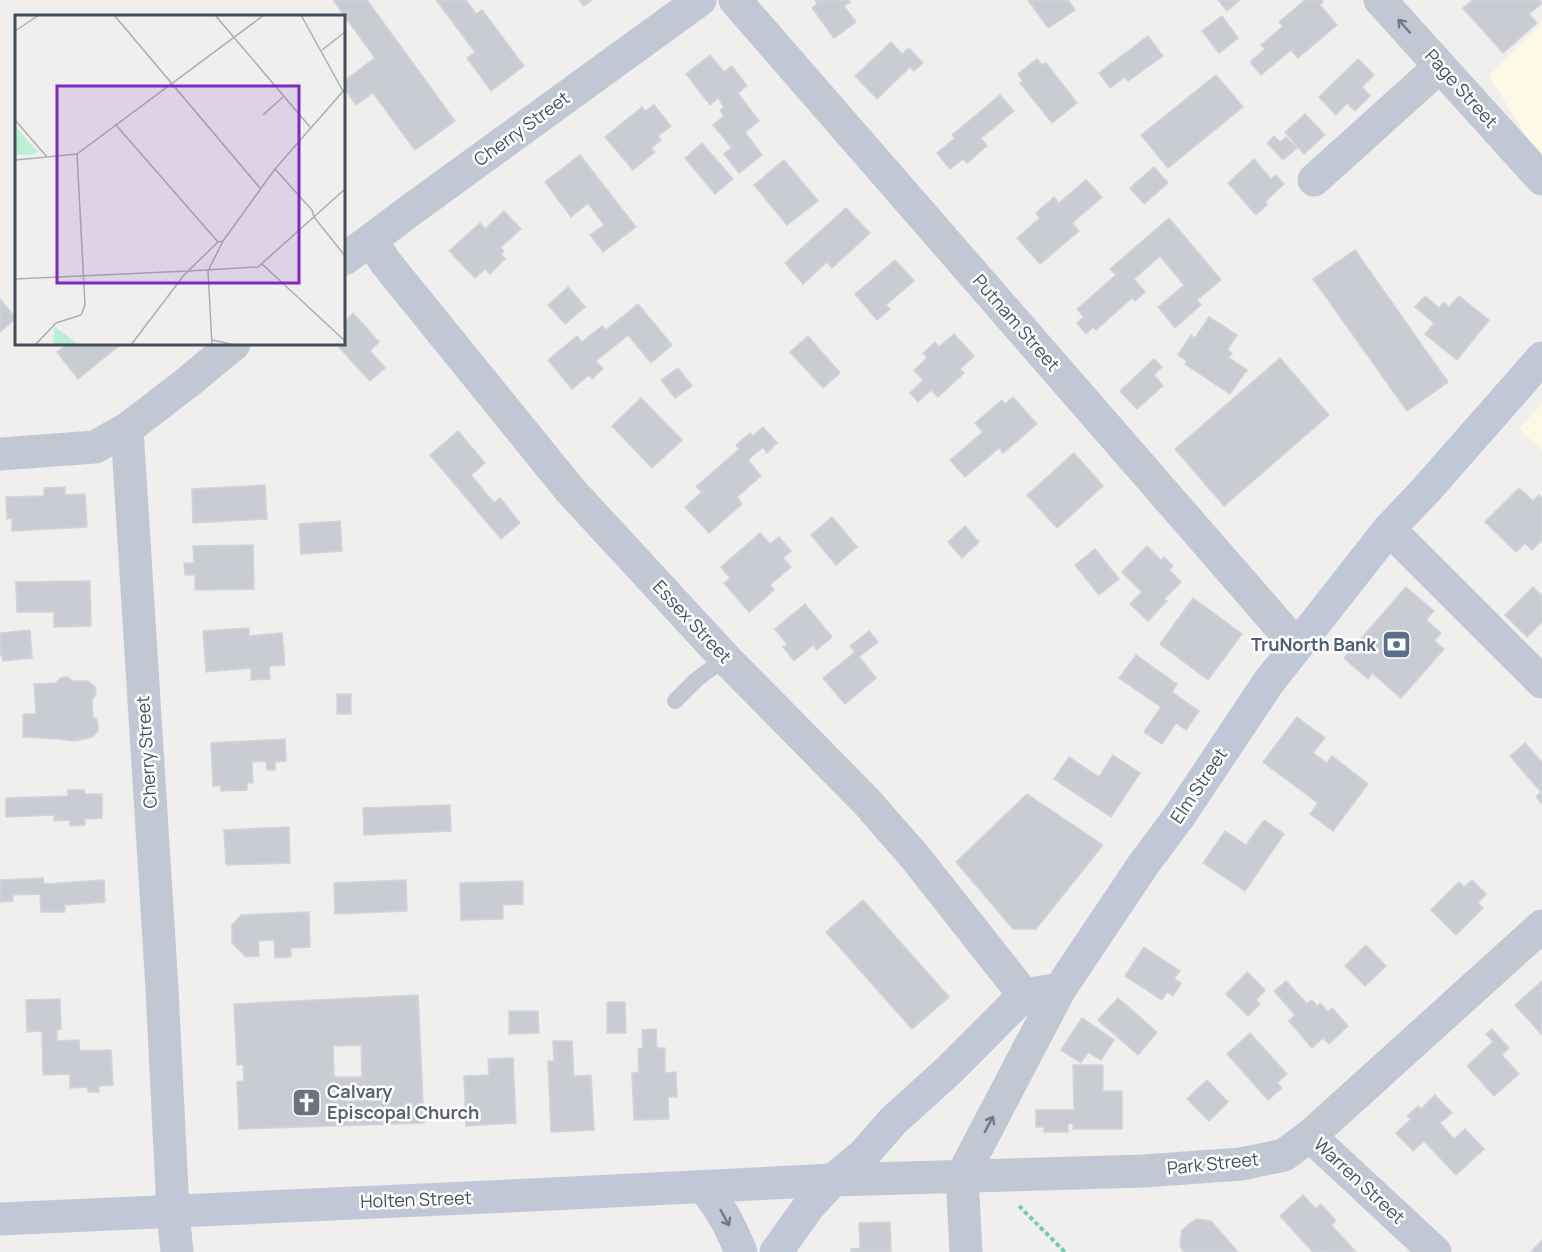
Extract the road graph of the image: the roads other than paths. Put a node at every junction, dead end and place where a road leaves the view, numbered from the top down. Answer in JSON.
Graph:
{"nodes":[{"id":1,"x":700,"y":0,"type":"edge"},
{"id":2,"x":735,"y":0,"type":"edge"},
{"id":3,"x":1380,"y":0,"type":"edge"},
{"id":4,"x":1439,"y":65,"type":"junction"},
{"id":5,"x":1542,"y":179,"type":"edge"},
{"id":6,"x":1314,"y":180,"type":"dead end"},
{"id":7,"x":371,"y":240,"type":"junction"},
{"id":8,"x":345,"y":258,"type":"edge"},
{"id":9,"x":233,"y":345,"type":"edge"},
{"id":10,"x":1542,"y":358,"type":"edge"},
{"id":11,"x":127,"y":429,"type":"junction"},
{"id":12,"x":0,"y":454,"type":"edge"},
{"id":13,"x":1389,"y":529,"type":"junction"},
{"id":14,"x":1297,"y":646,"type":"junction"},
{"id":15,"x":725,"y":658,"type":"junction"},
{"id":16,"x":1542,"y":682,"type":"edge"},
{"id":17,"x":675,"y":701,"type":"dead end"},
{"id":18,"x":1542,"y":926,"type":"edge"},
{"id":19,"x":1060,"y":989,"type":"junction"},
{"id":20,"x":1024,"y":995,"type":"junction"},
{"id":21,"x":1310,"y":1136,"type":"junction"},
{"id":22,"x":962,"y":1176,"type":"junction"},
{"id":23,"x":833,"y":1180,"type":"junction"},
{"id":24,"x":703,"y":1188,"type":"junction"},
{"id":25,"x":173,"y":1211,"type":"junction"},
{"id":26,"x":0,"y":1219,"type":"edge"},
{"id":27,"x":177,"y":1252,"type":"edge"},
{"id":28,"x":741,"y":1252,"type":"edge"},
{"id":29,"x":776,"y":1252,"type":"edge"},
{"id":30,"x":966,"y":1252,"type":"edge"},
{"id":31,"x":1435,"y":1252,"type":"edge"}],
"edges":[{"from":1,"to":7,"type":"street","name":"Cherry Street"},
{"from":2,"to":14,"type":"street","name":"Putnam Street"},
{"from":4,"to":3,"type":"street","name":"Page Street","one_way":true},
{"from":4,"to":5,"type":"street","name":"Page Street"},
{"from":4,"to":6,"type":"street"},
{"from":7,"to":8,"type":"street","name":"Cherry Street"},
{"from":7,"to":15,"type":"street","name":"Essex Street"},
{"from":9,"to":11,"type":"street"},
{"from":10,"to":13,"type":"main road","name":"Elm Street"},
{"from":11,"to":12,"type":"street"},
{"from":11,"to":25,"type":"street","name":"Cherry Street"},
{"from":13,"to":14,"type":"main road","name":"Elm Street"},
{"from":13,"to":16,"type":"street"},
{"from":14,"to":19,"type":"main road","name":"Elm Street"},
{"from":15,"to":17,"type":"lane"},
{"from":15,"to":20,"type":"street","name":"Essex Street"},
{"from":18,"to":21,"type":"street","name":"Park Street"},
{"from":19,"to":20,"type":"main road"},
{"from":22,"to":19,"type":"street","one_way":true},
{"from":20,"to":23,"type":"main road"},
{"from":21,"to":22,"type":"street","name":"Park Street"},
{"from":21,"to":31,"type":"street","name":"Warren Street"},
{"from":22,"to":23,"type":"street","name":"Park Street"},
{"from":22,"to":30,"type":"street"},
{"from":23,"to":24,"type":"main road","name":"Holten Street"},
{"from":23,"to":29,"type":"main road"},
{"from":24,"to":25,"type":"main road","name":"Holten Street"},
{"from":24,"to":28,"type":"main road","one_way":true},
{"from":25,"to":26,"type":"main road","name":"Holten Street"},
{"from":25,"to":27,"type":"street","name":"Cherry Street"}]}
